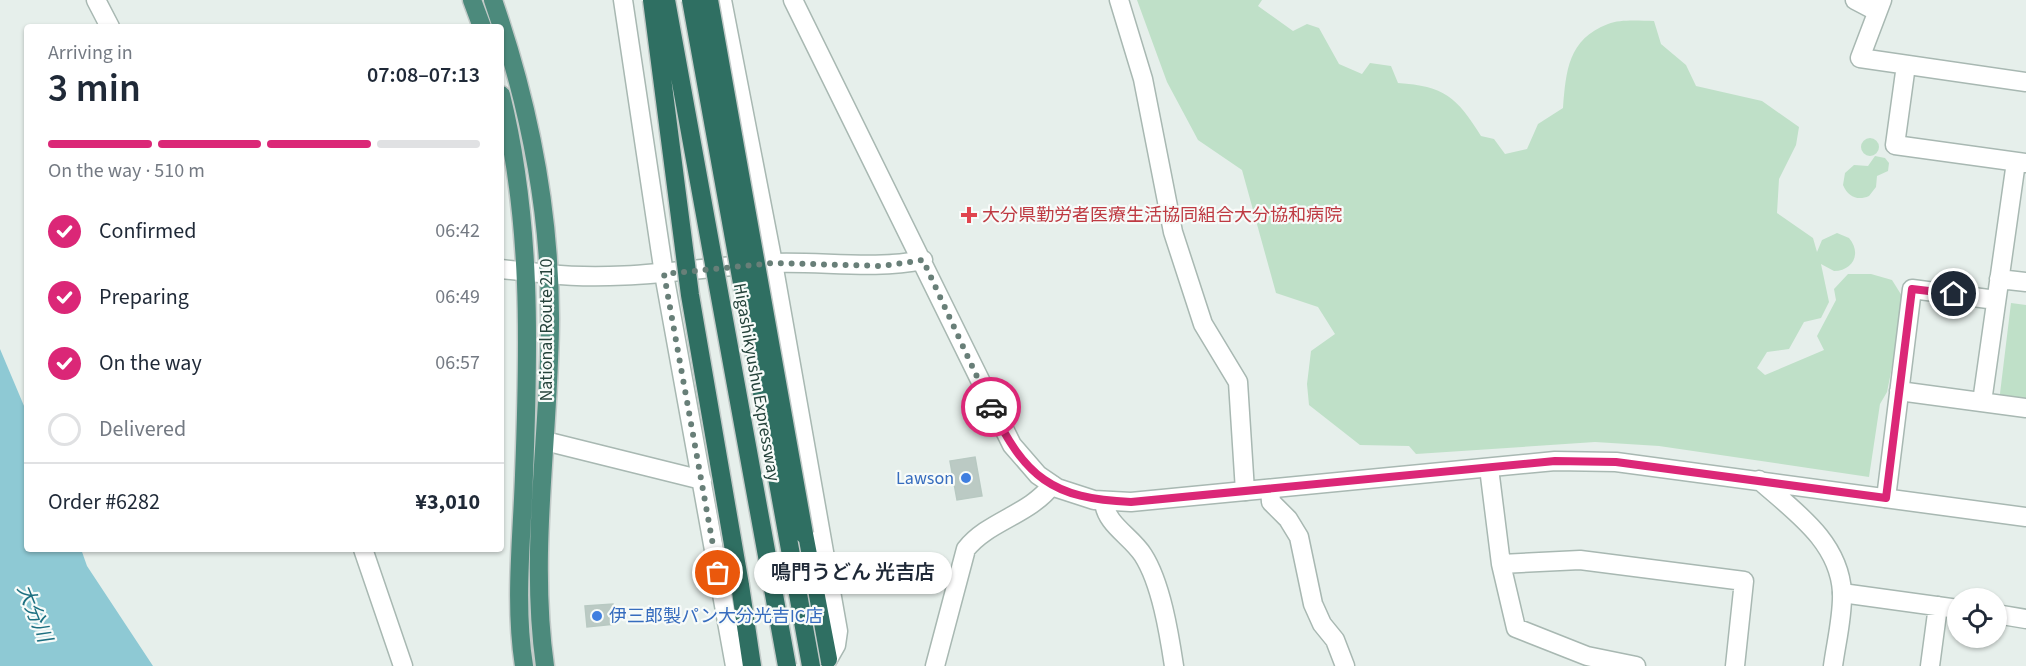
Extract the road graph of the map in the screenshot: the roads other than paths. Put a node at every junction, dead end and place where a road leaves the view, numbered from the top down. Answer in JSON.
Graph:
{"nodes":[{"id":1,"x":96,"y":0,"type":"edge"},
{"id":2,"x":472,"y":0,"type":"edge"},
{"id":3,"x":493,"y":0,"type":"edge"},
{"id":4,"x":622,"y":0,"type":"edge"},
{"id":5,"x":652,"y":0,"type":"edge"},
{"id":6,"x":666,"y":0,"type":"edge"},
{"id":7,"x":691,"y":0,"type":"edge"},
{"id":8,"x":709,"y":0,"type":"edge"},
{"id":9,"x":722,"y":0,"type":"edge"},
{"id":10,"x":793,"y":0,"type":"edge"},
{"id":11,"x":1119,"y":0,"type":"edge"},
{"id":12,"x":1855,"y":0,"type":"edge"},
{"id":13,"x":1879,"y":5,"type":"edge"},
{"id":14,"x":108,"y":24,"type":"edge"},
{"id":15,"x":481,"y":24,"type":"edge"},
{"id":16,"x":500,"y":24,"type":"edge"},
{"id":17,"x":504,"y":36,"type":"edge"},
{"id":18,"x":1906,"y":65,"type":"junction"},
{"id":19,"x":2026,"y":82,"type":"edge"},
{"id":20,"x":504,"y":110,"type":"edge"},
{"id":21,"x":2021,"y":162,"type":"edge"},
{"id":22,"x":923,"y":260,"type":"junction"},
{"id":23,"x":773,"y":263,"type":"junction"},
{"id":24,"x":504,"y":270,"type":"edge"},
{"id":25,"x":527,"y":271,"type":"junction"},
{"id":26,"x":549,"y":274,"type":"junction"},
{"id":27,"x":664,"y":274,"type":"junction"},
{"id":28,"x":1999,"y":279,"type":"junction"},
{"id":29,"x":2026,"y":282,"type":"edge"},
{"id":30,"x":1996,"y":300,"type":"junction"},
{"id":31,"x":1899,"y":391,"type":"junction"},
{"id":32,"x":1982,"y":402,"type":"junction"},
{"id":33,"x":2026,"y":408,"type":"edge"},
{"id":34,"x":545,"y":441,"type":"junction"},
{"id":35,"x":1489,"y":468,"type":"junction"},
{"id":36,"x":702,"y":480,"type":"junction"},
{"id":37,"x":1759,"y":480,"type":"junction"},
{"id":38,"x":1052,"y":485,"type":"junction"},
{"id":39,"x":1270,"y":489,"type":"junction"},
{"id":40,"x":1245,"y":491,"type":"junction"},
{"id":41,"x":1886,"y":498,"type":"junction"},
{"id":42,"x":1104,"y":501,"type":"junction"},
{"id":43,"x":2026,"y":517,"type":"edge"},
{"id":44,"x":364,"y":552,"type":"edge"},
{"id":45,"x":1501,"y":564,"type":"junction"},
{"id":46,"x":1842,"y":593,"type":"junction"},
{"id":47,"x":1938,"y":606,"type":"junction"},
{"id":48,"x":1947,"y":607,"type":"edge"},
{"id":49,"x":2007,"y":616,"type":"edge"},
{"id":50,"x":2026,"y":619,"type":"edge"},
{"id":51,"x":828,"y":659,"type":"joint"},
{"id":52,"x":403,"y":666,"type":"edge"},
{"id":53,"x":524,"y":666,"type":"edge"},
{"id":54,"x":545,"y":666,"type":"edge"},
{"id":55,"x":735,"y":666,"type":"edge"},
{"id":56,"x":752,"y":666,"type":"edge"},
{"id":57,"x":787,"y":666,"type":"edge"},
{"id":58,"x":811,"y":666,"type":"edge"},
{"id":59,"x":935,"y":666,"type":"edge"},
{"id":60,"x":1174,"y":666,"type":"edge"},
{"id":61,"x":1345,"y":666,"type":"edge"},
{"id":62,"x":1636,"y":666,"type":"edge"},
{"id":63,"x":1735,"y":666,"type":"edge"},
{"id":64,"x":1833,"y":666,"type":"edge"},
{"id":65,"x":1930,"y":666,"type":"edge"}],
"edges":[{"from":1,"to":14,"type":"street"},
{"from":2,"to":15,"type":"highway"},
{"from":3,"to":16,"type":"highway","name":"National Route 210"},
{"from":4,"to":27,"type":"street"},
{"from":5,"to":56,"type":"highway","bridge":true},
{"from":6,"to":57,"type":"highway","name":"Higashikyushu Expressway","bridge":true},
{"from":7,"to":58,"type":"highway","name":"Higashikyushu Expressway","bridge":true},
{"from":8,"to":51,"type":"highway","bridge":true},
{"from":9,"to":23,"type":"street"},
{"from":10,"to":22,"type":"street"},
{"from":11,"to":40,"type":"street"},
{"from":12,"to":13,"type":"street"},
{"from":13,"to":18,"type":"street"},
{"from":17,"to":26,"type":"highway","name":"National Route 210"},
{"from":18,"to":19,"type":"street"},
{"from":18,"to":21,"type":"street"},
{"from":20,"to":25,"type":"highway","name":"National Route 210"},
{"from":21,"to":28,"type":"street"},
{"from":22,"to":23,"type":"street"},
{"from":22,"to":38,"type":"street"},
{"from":23,"to":27,"type":"street"},
{"from":23,"to":51,"type":"street"},
{"from":24,"to":25,"type":"street"},
{"from":25,"to":26,"type":"street"},
{"from":25,"to":53,"type":"highway","name":"National Route 210"},
{"from":26,"to":27,"type":"street"},
{"from":26,"to":34,"type":"highway","name":"National Route 210"},
{"from":27,"to":36,"type":"street"},
{"from":28,"to":29,"type":"street"},
{"from":28,"to":30,"type":"street"},
{"from":30,"to":31,"type":"street"},
{"from":30,"to":32,"type":"street"},
{"from":31,"to":32,"type":"street"},
{"from":31,"to":41,"type":"street"},
{"from":32,"to":33,"type":"street"},
{"from":34,"to":36,"type":"street"},
{"from":34,"to":54,"type":"highway","name":"National Route 210"},
{"from":35,"to":37,"type":"street"},
{"from":35,"to":39,"type":"street"},
{"from":35,"to":45,"type":"street"},
{"from":36,"to":55,"type":"street"},
{"from":37,"to":41,"type":"street"},
{"from":37,"to":46,"type":"street"},
{"from":38,"to":42,"type":"street"},
{"from":38,"to":59,"type":"street"},
{"from":39,"to":40,"type":"street"},
{"from":39,"to":61,"type":"street"},
{"from":40,"to":42,"type":"street"},
{"from":41,"to":43,"type":"street"},
{"from":42,"to":60,"type":"street"},
{"from":44,"to":52,"type":"street"},
{"from":45,"to":62,"type":"street"},
{"from":45,"to":63,"type":"street"},
{"from":46,"to":47,"type":"street"},
{"from":46,"to":64,"type":"street"},
{"from":47,"to":48,"type":"street"},
{"from":47,"to":65,"type":"street"},
{"from":49,"to":50,"type":"street"}]}
